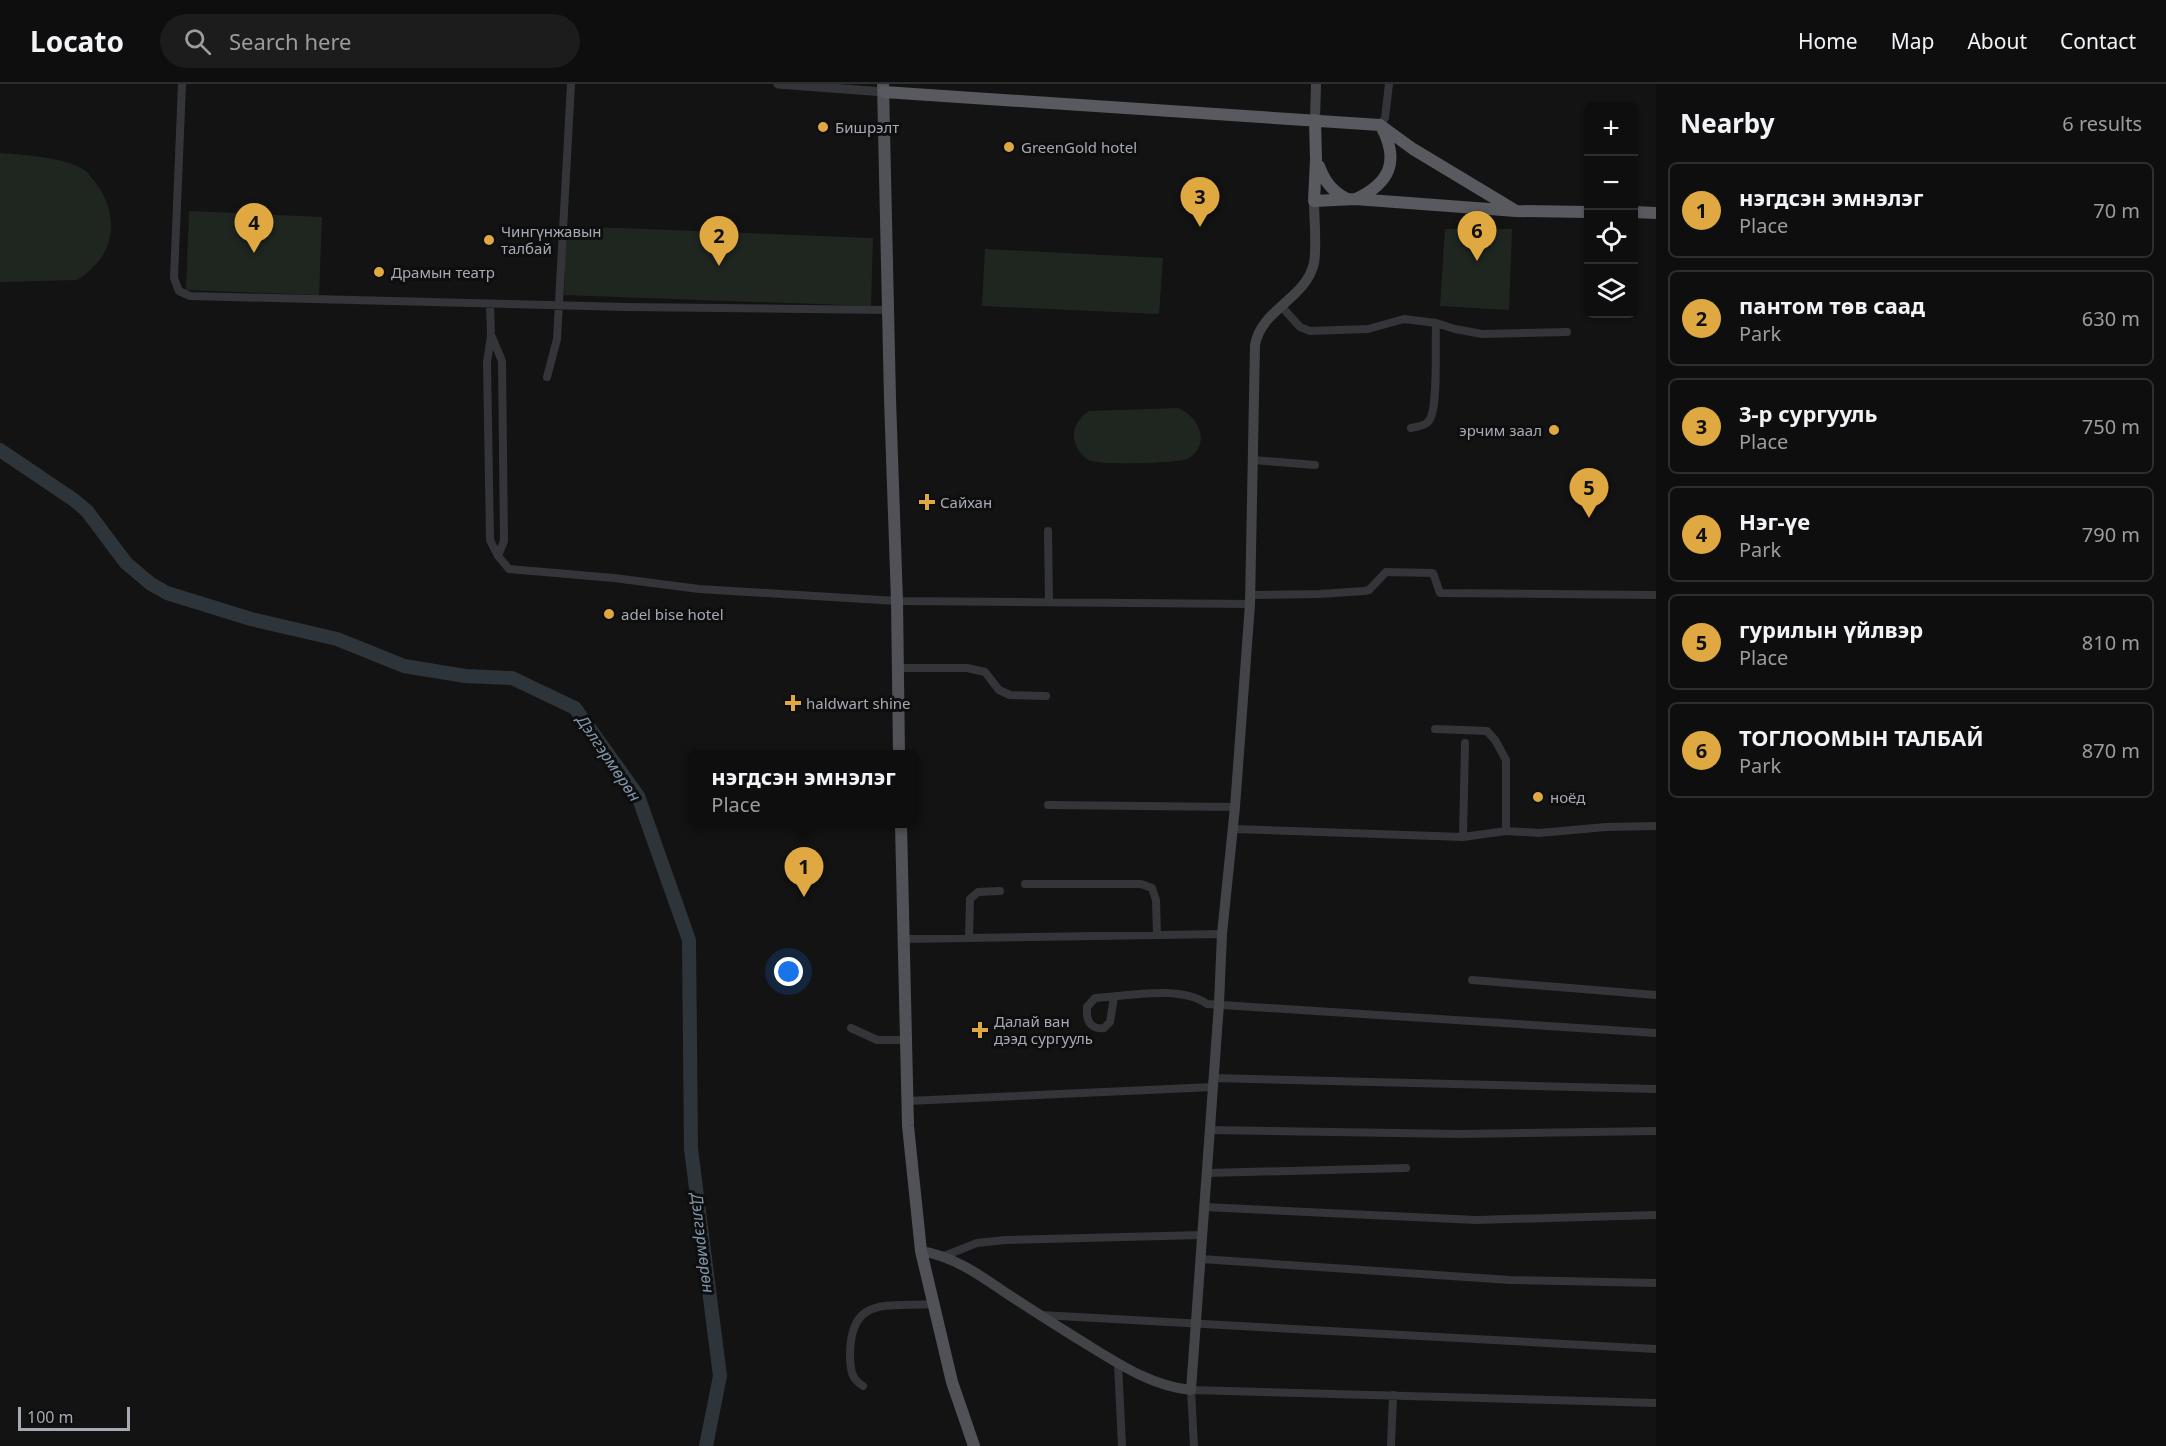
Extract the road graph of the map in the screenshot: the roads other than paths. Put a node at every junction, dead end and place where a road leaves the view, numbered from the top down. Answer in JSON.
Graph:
{"nodes":[{"id":1,"x":182,"y":84,"type":"edge"},
{"id":2,"x":571,"y":84,"type":"edge"},
{"id":3,"x":778,"y":84,"type":"edge"},
{"id":4,"x":1316,"y":84,"type":"edge"},
{"id":5,"x":1389,"y":84,"type":"edge"},
{"id":6,"x":883,"y":88,"type":"edge"},
{"id":7,"x":1315,"y":120,"type":"junction"},
{"id":8,"x":1380,"y":125,"type":"junction"},
{"id":9,"x":1316,"y":159,"type":"junction"},
{"id":10,"x":1352,"y":199,"type":"junction"},
{"id":11,"x":1314,"y":201,"type":"junction"},
{"id":12,"x":1516,"y":211,"type":"junction"},
{"id":13,"x":1584,"y":212,"type":"edge"},
{"id":14,"x":1638,"y":212,"type":"edge"},
{"id":15,"x":1656,"y":213,"type":"edge"},
{"id":16,"x":490,"y":304,"type":"junction"},
{"id":17,"x":559,"y":306,"type":"junction"},
{"id":18,"x":1281,"y":306,"type":"junction"},
{"id":19,"x":889,"y":310,"type":"junction"},
{"id":20,"x":1436,"y":323,"type":"junction"},
{"id":21,"x":1567,"y":332,"type":"dead end"},
{"id":22,"x":491,"y":336,"type":"junction"},
{"id":23,"x":547,"y":377,"type":"dead end"},
{"id":24,"x":1412,"y":428,"type":"dead end"},
{"id":25,"x":1253,"y":460,"type":"junction"},
{"id":26,"x":1315,"y":465,"type":"dead end"},
{"id":27,"x":1047,"y":531,"type":"dead end"},
{"id":28,"x":498,"y":556,"type":"junction"},
{"id":29,"x":1656,"y":595,"type":"edge"},
{"id":30,"x":1251,"y":600,"type":"junction"},
{"id":31,"x":897,"y":601,"type":"junction"},
{"id":32,"x":1048,"y":602,"type":"junction"},
{"id":33,"x":897,"y":668,"type":"junction"},
{"id":34,"x":1046,"y":696,"type":"dead end"},
{"id":35,"x":1435,"y":729,"type":"dead end"},
{"id":36,"x":1466,"y":743,"type":"dead end"},
{"id":37,"x":899,"y":750,"type":"edge"},
{"id":38,"x":1048,"y":805,"type":"dead end"},
{"id":39,"x":1234,"y":807,"type":"junction"},
{"id":40,"x":1656,"y":826,"type":"edge"},
{"id":41,"x":901,"y":828,"type":"edge"},
{"id":42,"x":1233,"y":829,"type":"junction"},
{"id":43,"x":1506,"y":831,"type":"junction"},
{"id":44,"x":1463,"y":837,"type":"junction"},
{"id":45,"x":1025,"y":884,"type":"dead end"},
{"id":46,"x":1000,"y":891,"type":"dead end"},
{"id":47,"x":1222,"y":934,"type":"junction"},
{"id":48,"x":1157,"y":935,"type":"junction"},
{"id":49,"x":969,"y":938,"type":"junction"},
{"id":50,"x":903,"y":939,"type":"junction"},
{"id":51,"x":1472,"y":980,"type":"dead end"},
{"id":52,"x":1656,"y":995,"type":"edge"},
{"id":53,"x":1114,"y":997,"type":"junction"},
{"id":54,"x":1219,"y":1004,"type":"junction"},
{"id":55,"x":851,"y":1028,"type":"dead end"},
{"id":56,"x":1656,"y":1033,"type":"edge"},
{"id":57,"x":906,"y":1040,"type":"junction"},
{"id":58,"x":1213,"y":1083,"type":"junction"},
{"id":59,"x":1656,"y":1089,"type":"edge"},
{"id":60,"x":908,"y":1101,"type":"junction"},
{"id":61,"x":1210,"y":1130,"type":"junction"},
{"id":62,"x":1656,"y":1131,"type":"edge"},
{"id":63,"x":1406,"y":1168,"type":"dead end"},
{"id":64,"x":1207,"y":1173,"type":"junction"},
{"id":65,"x":1204,"y":1207,"type":"junction"},
{"id":66,"x":1656,"y":1215,"type":"edge"},
{"id":67,"x":1202,"y":1235,"type":"junction"},
{"id":68,"x":921,"y":1251,"type":"junction"},
{"id":69,"x":944,"y":1256,"type":"junction"},
{"id":70,"x":1201,"y":1259,"type":"junction"},
{"id":71,"x":1656,"y":1283,"type":"edge"},
{"id":72,"x":933,"y":1304,"type":"junction"},
{"id":73,"x":1040,"y":1315,"type":"junction"},
{"id":74,"x":1196,"y":1325,"type":"junction"},
{"id":75,"x":1656,"y":1349,"type":"edge"},
{"id":76,"x":1118,"y":1364,"type":"junction"},
{"id":77,"x":863,"y":1386,"type":"dead end"},
{"id":78,"x":1191,"y":1389,"type":"junction"},
{"id":79,"x":1393,"y":1395,"type":"junction"},
{"id":80,"x":1656,"y":1403,"type":"edge"},
{"id":81,"x":974,"y":1446,"type":"edge"},
{"id":82,"x":1122,"y":1446,"type":"edge"},
{"id":83,"x":1194,"y":1446,"type":"edge"},
{"id":84,"x":1391,"y":1446,"type":"edge"}],
"edges":[{"from":1,"to":16,"type":"street"},
{"from":2,"to":17,"type":"street"},
{"from":3,"to":6,"type":"street"},
{"from":4,"to":7,"type":"main road"},
{"from":5,"to":8,"type":"street"},
{"from":6,"to":7,"type":"highway"},
{"from":6,"to":19,"type":"main road"},
{"from":7,"to":8,"type":"highway"},
{"from":7,"to":9,"type":"highway"},
{"from":8,"to":10,"type":"highway"},
{"from":8,"to":12,"type":"highway"},
{"from":9,"to":10,"type":"highway"},
{"from":9,"to":11,"type":"highway"},
{"from":10,"to":11,"type":"highway"},
{"from":10,"to":12,"type":"highway"},
{"from":11,"to":18,"type":"main road"},
{"from":12,"to":13,"type":"highway"},
{"from":14,"to":15,"type":"highway"},
{"from":16,"to":17,"type":"street"},
{"from":16,"to":22,"type":"street"},
{"from":17,"to":19,"type":"street"},
{"from":17,"to":23,"type":"street"},
{"from":18,"to":20,"type":"street"},
{"from":18,"to":25,"type":"main road"},
{"from":19,"to":31,"type":"main road"},
{"from":20,"to":21,"type":"street"},
{"from":20,"to":24,"type":"street"},
{"from":22,"to":28,"type":"street"},
{"from":22,"to":28,"type":"street"},
{"from":25,"to":26,"type":"street"},
{"from":25,"to":30,"type":"main road"},
{"from":27,"to":32,"type":"street"},
{"from":28,"to":31,"type":"street"},
{"from":29,"to":30,"type":"street"},
{"from":30,"to":32,"type":"street"},
{"from":30,"to":39,"type":"main road"},
{"from":31,"to":32,"type":"street"},
{"from":31,"to":33,"type":"main road"},
{"from":33,"to":34,"type":"street"},
{"from":33,"to":37,"type":"main road"},
{"from":35,"to":43,"type":"street"},
{"from":36,"to":44,"type":"street"},
{"from":38,"to":39,"type":"street"},
{"from":39,"to":42,"type":"main road"},
{"from":40,"to":43,"type":"street"},
{"from":41,"to":50,"type":"main road"},
{"from":42,"to":44,"type":"street"},
{"from":42,"to":47,"type":"main road"},
{"from":43,"to":44,"type":"street"},
{"from":45,"to":48,"type":"street"},
{"from":46,"to":49,"type":"street"},
{"from":47,"to":48,"type":"street"},
{"from":47,"to":54,"type":"main road"},
{"from":48,"to":49,"type":"street"},
{"from":49,"to":50,"type":"street"},
{"from":50,"to":57,"type":"main road"},
{"from":51,"to":52,"type":"street"},
{"from":53,"to":53,"type":"street"},
{"from":53,"to":54,"type":"street"},
{"from":54,"to":56,"type":"street"},
{"from":54,"to":58,"type":"main road"},
{"from":55,"to":57,"type":"street"},
{"from":57,"to":60,"type":"main road"},
{"from":58,"to":59,"type":"street"},
{"from":58,"to":60,"type":"street"},
{"from":58,"to":61,"type":"main road"},
{"from":60,"to":68,"type":"main road"},
{"from":61,"to":62,"type":"street"},
{"from":61,"to":64,"type":"main road"},
{"from":63,"to":64,"type":"street"},
{"from":64,"to":65,"type":"main road"},
{"from":65,"to":66,"type":"street"},
{"from":65,"to":67,"type":"main road"},
{"from":67,"to":69,"type":"street"},
{"from":67,"to":70,"type":"main road"},
{"from":68,"to":69,"type":"main road"},
{"from":68,"to":72,"type":"main road"},
{"from":69,"to":73,"type":"main road"},
{"from":70,"to":71,"type":"street"},
{"from":70,"to":74,"type":"main road"},
{"from":72,"to":77,"type":"street"},
{"from":72,"to":81,"type":"main road"},
{"from":73,"to":74,"type":"street"},
{"from":73,"to":76,"type":"main road"},
{"from":74,"to":75,"type":"street"},
{"from":74,"to":78,"type":"main road"},
{"from":76,"to":78,"type":"main road"},
{"from":76,"to":82,"type":"street"},
{"from":78,"to":79,"type":"street"},
{"from":78,"to":83,"type":"street"},
{"from":79,"to":80,"type":"street"},
{"from":79,"to":84,"type":"street"}]}
